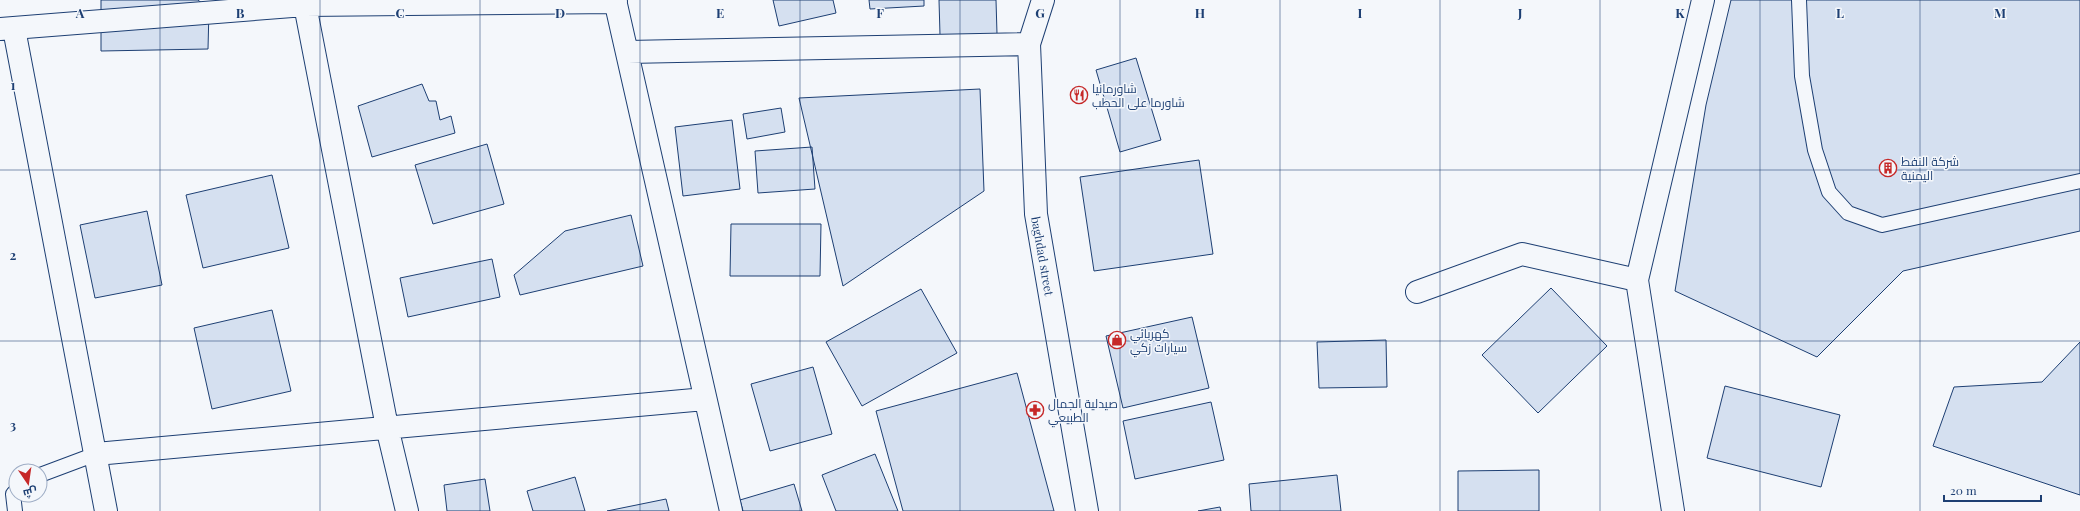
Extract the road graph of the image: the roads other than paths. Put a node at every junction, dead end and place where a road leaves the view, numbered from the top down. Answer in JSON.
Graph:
{"nodes":[{"id":1,"x":1043,"y":0,"type":"edge"},
{"id":2,"x":1703,"y":0,"type":"edge"},
{"id":3,"x":1799,"y":0,"type":"edge"},
{"id":4,"x":616,"y":1,"type":"edge"},
{"id":5,"x":304,"y":2,"type":"edge"},
{"id":6,"x":7,"y":29,"type":"edge"},
{"id":7,"x":1029,"y":44,"type":"junction"},
{"id":8,"x":628,"y":52,"type":"junction"},
{"id":9,"x":2080,"y":181,"type":"edge"},
{"id":10,"x":1637,"y":280,"type":"junction"},
{"id":11,"x":1417,"y":292,"type":"dead end"},
{"id":12,"x":705,"y":399,"type":"junction"},
{"id":13,"x":387,"y":427,"type":"junction"},
{"id":14,"x":96,"y":454,"type":"junction"},
{"id":15,"x":48,"y":472,"type":"edge"},
{"id":16,"x":106,"y":511,"type":"edge"},
{"id":17,"x":407,"y":511,"type":"edge"},
{"id":18,"x":731,"y":511,"type":"edge"},
{"id":19,"x":1087,"y":511,"type":"edge"},
{"id":20,"x":1673,"y":511,"type":"edge"}],
"edges":[{"from":1,"to":7,"type":"street","name":"baghdad street"},
{"from":2,"to":10,"type":"street"},
{"from":3,"to":9,"type":"lane"},
{"from":4,"to":5,"type":"street"},
{"from":4,"to":8,"type":"street"},
{"from":5,"to":6,"type":"street"},
{"from":5,"to":13,"type":"street"},
{"from":6,"to":14,"type":"street"},
{"from":7,"to":8,"type":"street"},
{"from":7,"to":19,"type":"street","name":"baghdad street"},
{"from":8,"to":12,"type":"street"},
{"from":10,"to":11,"type":"street"},
{"from":10,"to":20,"type":"street"},
{"from":12,"to":13,"type":"street"},
{"from":12,"to":18,"type":"street"},
{"from":13,"to":14,"type":"street"},
{"from":13,"to":17,"type":"street"},
{"from":14,"to":15,"type":"lane"},
{"from":14,"to":16,"type":"street"}]}
